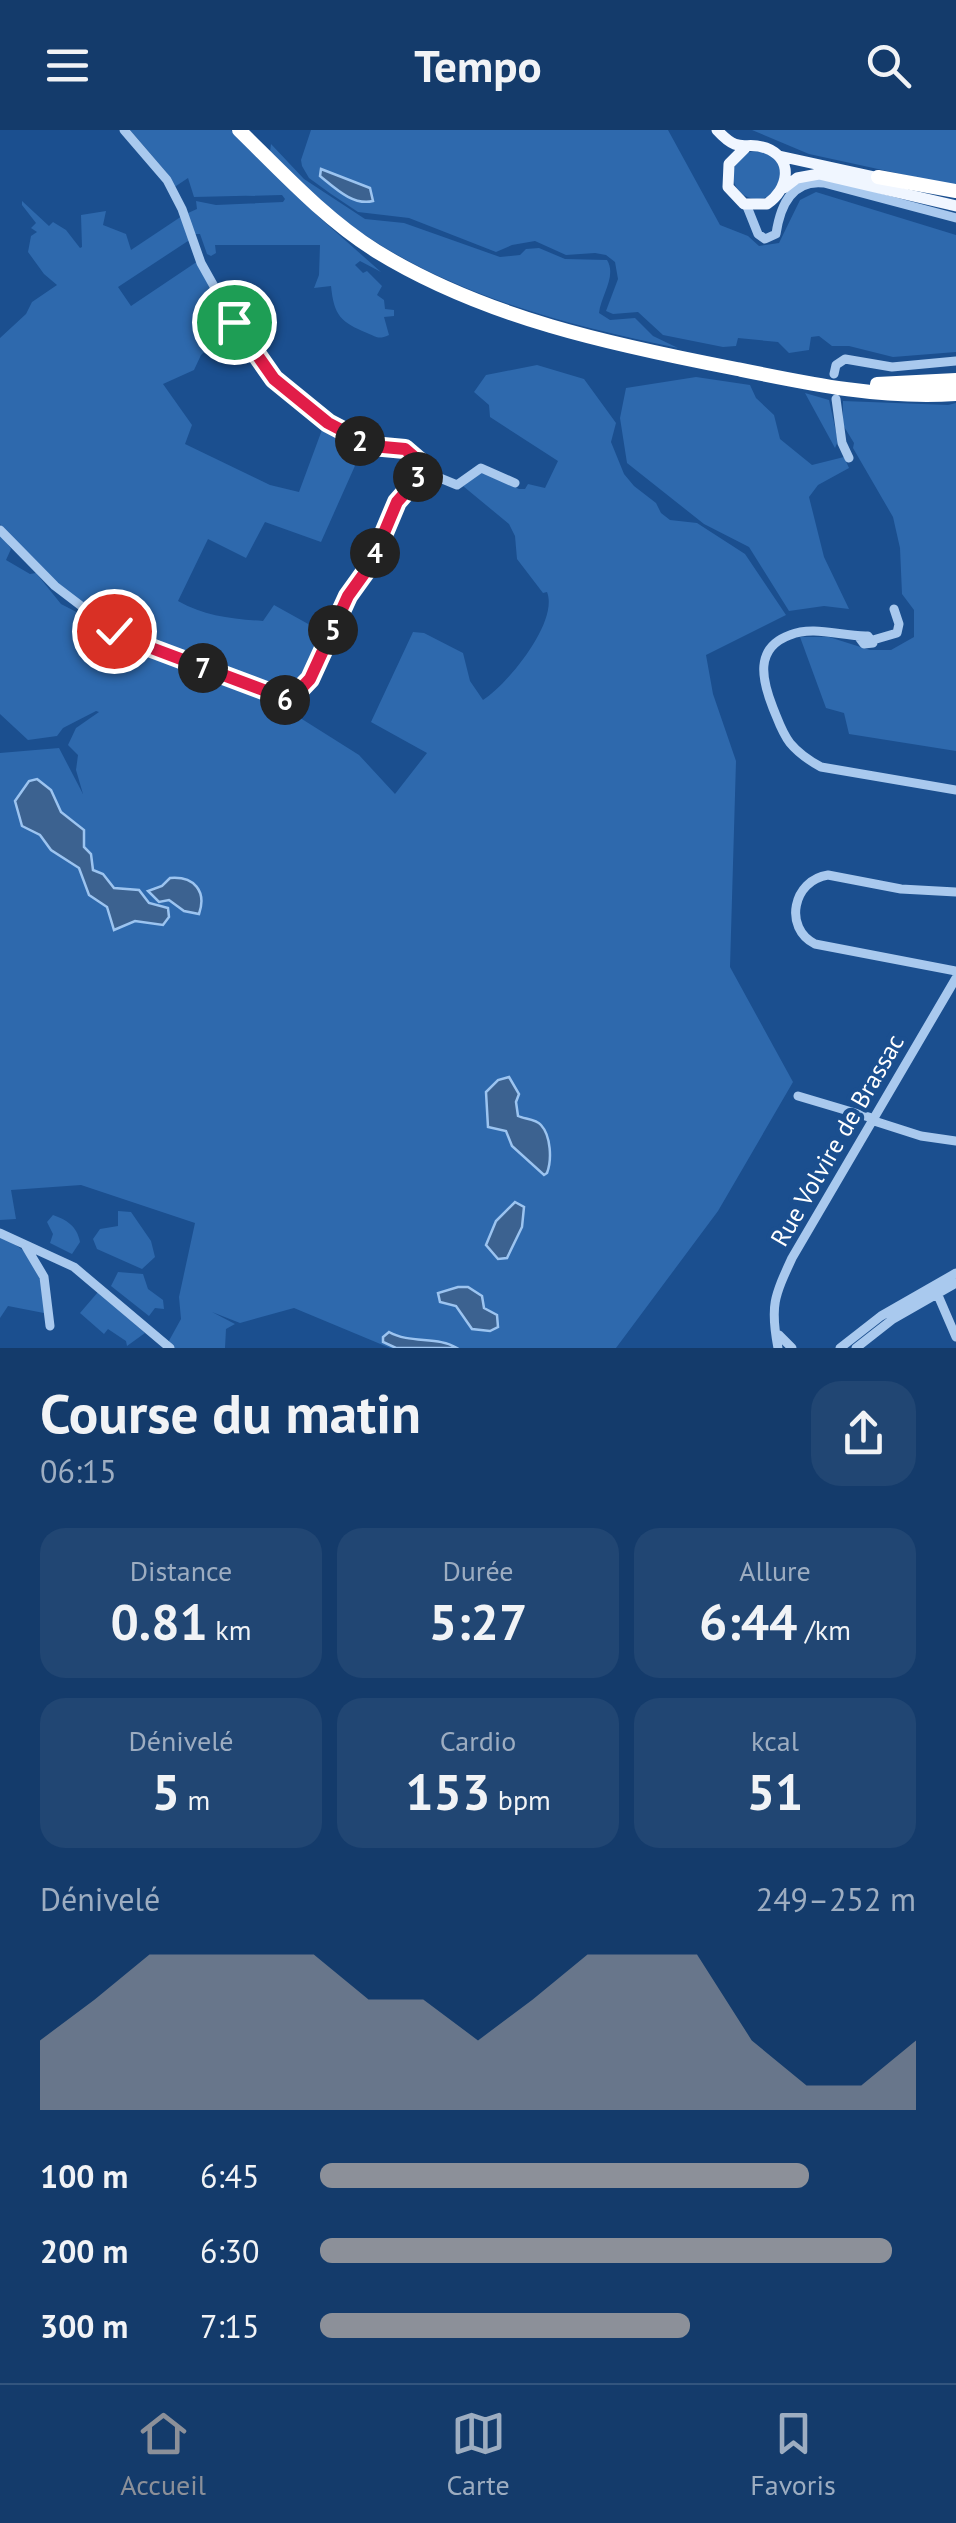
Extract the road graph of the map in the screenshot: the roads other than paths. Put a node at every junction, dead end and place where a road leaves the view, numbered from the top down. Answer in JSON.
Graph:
{"nodes":[{"id":1,"x":124,"y":130,"type":"edge"},
{"id":2,"x":238,"y":130,"type":"edge"},
{"id":3,"x":708,"y":130,"type":"edge"},
{"id":4,"x":717,"y":130,"type":"edge"},
{"id":5,"x":745,"y":148,"type":"junction"},
{"id":6,"x":779,"y":156,"type":"junction"},
{"id":7,"x":729,"y":164,"type":"junction"},
{"id":8,"x":878,"y":177,"type":"joint"},
{"id":9,"x":784,"y":188,"type":"junction"},
{"id":10,"x":956,"y":194,"type":"edge"},
{"id":11,"x":746,"y":204,"type":"junction"},
{"id":12,"x":764,"y":205,"type":"junction"},
{"id":13,"x":956,"y":206,"type":"edge"},
{"id":14,"x":956,"y":218,"type":"edge"},
{"id":15,"x":758,"y":228,"type":"junction"},
{"id":16,"x":956,"y":361,"type":"edge"},
{"id":17,"x":834,"y":374,"type":"dead end"},
{"id":18,"x":956,"y":380,"type":"edge"},
{"id":19,"x":799,"y":381,"type":"junction"},
{"id":20,"x":956,"y":392,"type":"edge"},
{"id":21,"x":836,"y":399,"type":"dead end"},
{"id":22,"x":849,"y":458,"type":"dead end"},
{"id":23,"x":427,"y":468,"type":"junction"},
{"id":24,"x":515,"y":483,"type":"dead end"},
{"id":25,"x":0,"y":530,"type":"edge"},
{"id":26,"x":894,"y":608,"type":"dead end"},
{"id":27,"x":956,"y":790,"type":"edge"},
{"id":28,"x":956,"y":892,"type":"edge"},
{"id":29,"x":956,"y":974,"type":"edge"},
{"id":30,"x":798,"y":1096,"type":"dead end"},
{"id":31,"x":872,"y":1119,"type":"junction"},
{"id":32,"x":956,"y":1141,"type":"edge"},
{"id":33,"x":0,"y":1233,"type":"edge"},
{"id":34,"x":25,"y":1244,"type":"junction"},
{"id":35,"x":956,"y":1273,"type":"edge"},
{"id":36,"x":956,"y":1283,"type":"edge"},
{"id":37,"x":937,"y":1293,"type":"junction"},
{"id":38,"x":50,"y":1326,"type":"dead end"},
{"id":39,"x":774,"y":1328,"type":"junction"},
{"id":40,"x":956,"y":1337,"type":"edge"},
{"id":41,"x":170,"y":1348,"type":"edge"},
{"id":42,"x":778,"y":1348,"type":"edge"},
{"id":43,"x":792,"y":1348,"type":"edge"},
{"id":44,"x":840,"y":1348,"type":"edge"},
{"id":45,"x":856,"y":1348,"type":"edge"}],
"edges":[{"from":1,"to":23,"type":"street"},
{"from":2,"to":19,"type":"highway"},
{"from":3,"to":7,"type":"main road"},
{"from":4,"to":5,"type":"main road"},
{"from":5,"to":6,"type":"main road"},
{"from":5,"to":7,"type":"main road"},
{"from":6,"to":8,"type":"main road"},
{"from":6,"to":9,"type":"main road"},
{"from":7,"to":11,"type":"main road"},
{"from":8,"to":10,"type":"highway"},
{"from":9,"to":12,"type":"main road"},
{"from":9,"to":13,"type":"main road"},
{"from":11,"to":12,"type":"main road"},
{"from":11,"to":15,"type":"street"},
{"from":12,"to":15,"type":"street"},
{"from":14,"to":15,"type":"street"},
{"from":16,"to":17,"type":"street"},
{"from":18,"to":19,"type":"highway"},
{"from":19,"to":20,"type":"highway"},
{"from":21,"to":22,"type":"street"},
{"from":23,"to":24,"type":"street"},
{"from":23,"to":25,"type":"street"},
{"from":26,"to":27,"type":"street"},
{"from":28,"to":29,"type":"street"},
{"from":29,"to":31,"type":"street","name":"Rue Volvire de Brassac"},
{"from":30,"to":31,"type":"street"},
{"from":31,"to":32,"type":"street"},
{"from":31,"to":39,"type":"street","name":"Rue Volvire de Brassac"},
{"from":33,"to":34,"type":"street"},
{"from":34,"to":38,"type":"street"},
{"from":34,"to":41,"type":"street"},
{"from":35,"to":44,"type":"street"},
{"from":36,"to":37,"type":"street"},
{"from":37,"to":40,"type":"street"},
{"from":37,"to":45,"type":"street"},
{"from":39,"to":42,"type":"street","name":"Rue Volvire de Brassac"},
{"from":39,"to":43,"type":"street"}]}
